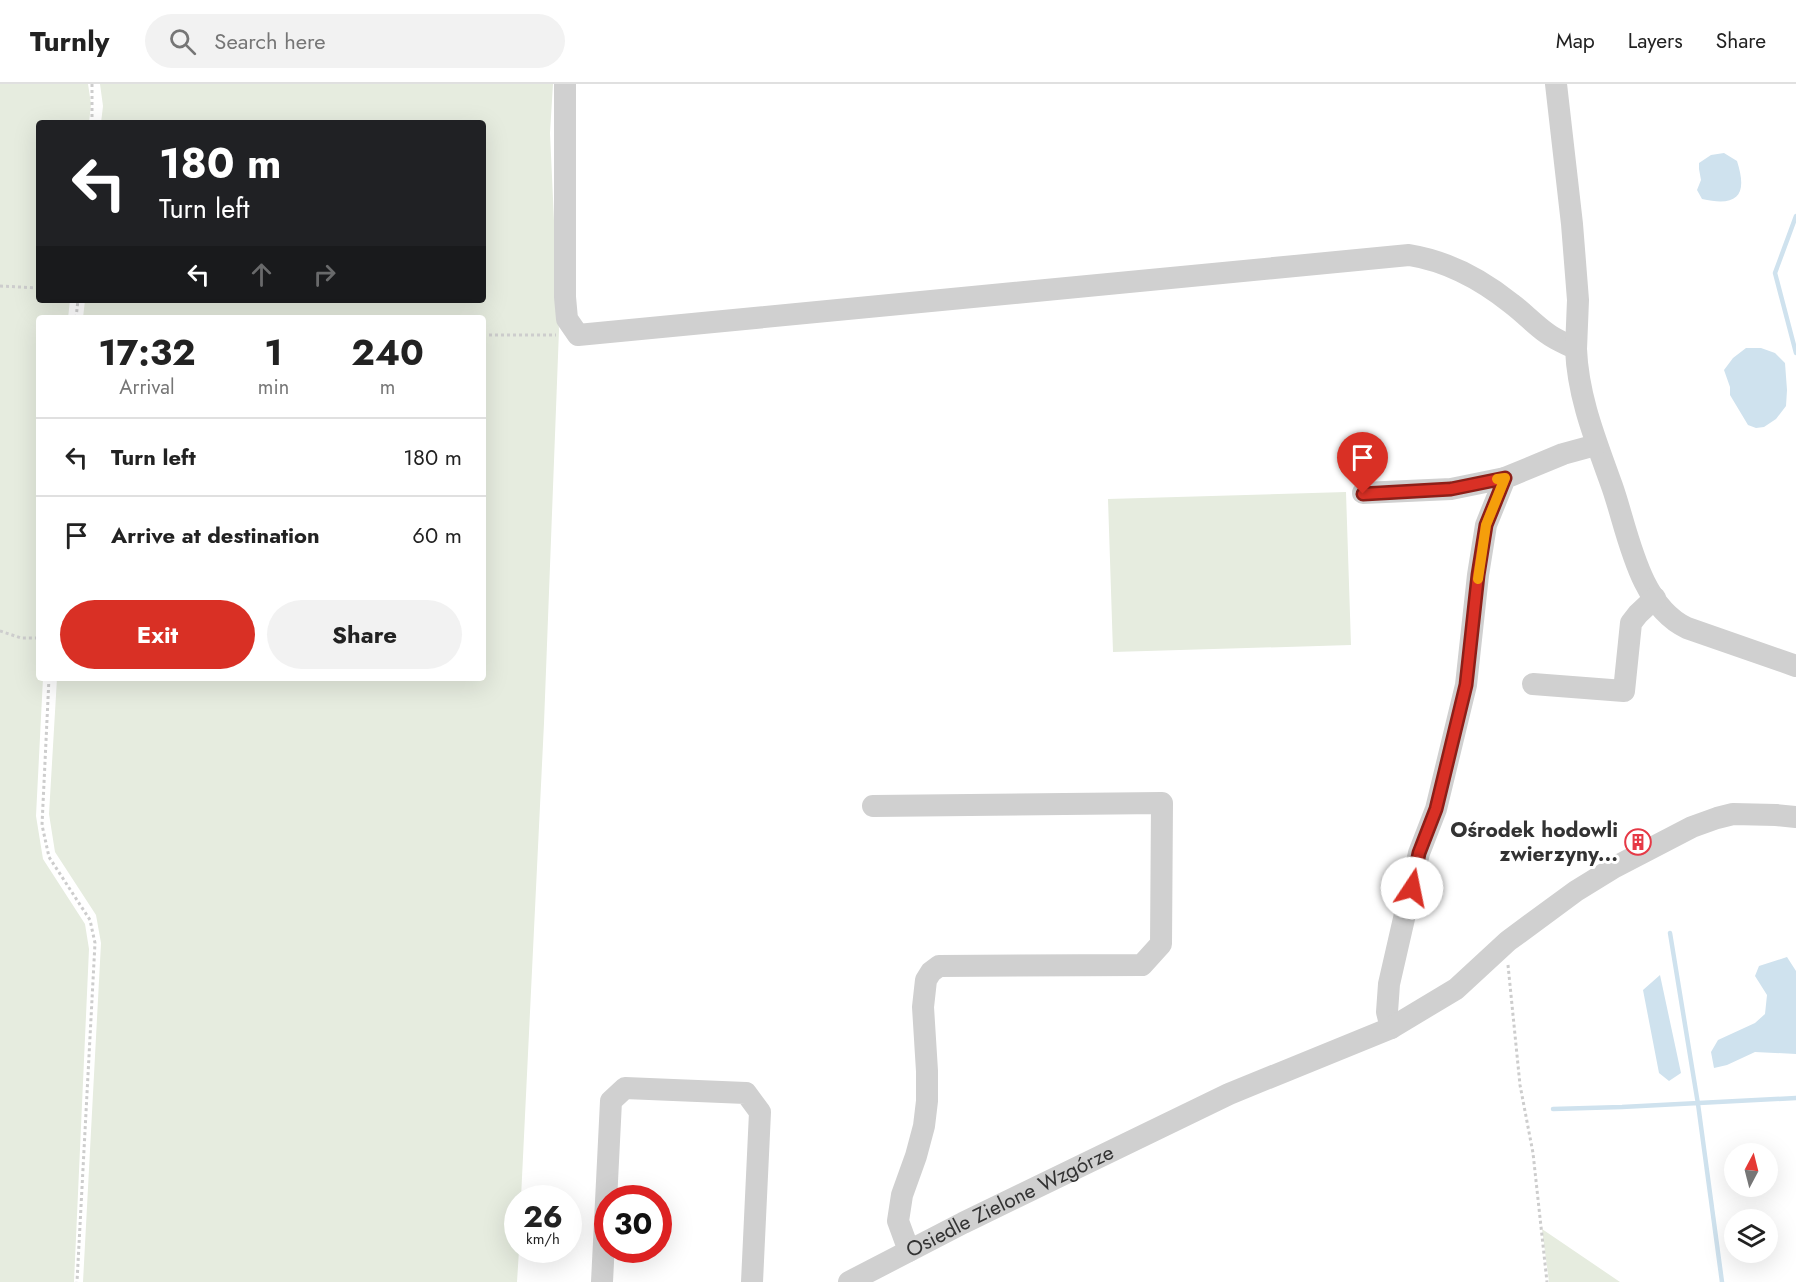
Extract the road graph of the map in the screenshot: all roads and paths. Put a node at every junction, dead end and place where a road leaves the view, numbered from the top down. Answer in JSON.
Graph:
{"nodes":[{"id":1,"x":92,"y":84,"type":"edge"},
{"id":2,"x":565,"y":84,"type":"edge"},
{"id":3,"x":1556,"y":84,"type":"edge"},
{"id":4,"x":92,"y":120,"type":"edge"},
{"id":5,"x":0,"y":286,"type":"edge"},
{"id":6,"x":36,"y":288,"type":"edge"},
{"id":7,"x":486,"y":335,"type":"edge"},
{"id":8,"x":578,"y":335,"type":"junction"},
{"id":9,"x":1576,"y":349,"type":"junction"},
{"id":10,"x":1596,"y":445,"type":"junction"},
{"id":11,"x":1505,"y":478,"type":"junction"},
{"id":12,"x":1363,"y":494,"type":"dead end"},
{"id":13,"x":1655,"y":598,"type":"junction"},
{"id":14,"x":0,"y":631,"type":"edge"},
{"id":15,"x":36,"y":638,"type":"edge"},
{"id":16,"x":1796,"y":666,"type":"edge"},
{"id":17,"x":49,"y":681,"type":"edge"},
{"id":18,"x":1533,"y":684,"type":"dead end"},
{"id":19,"x":873,"y":806,"type":"dead end"},
{"id":20,"x":1796,"y":817,"type":"edge"},
{"id":21,"x":1508,"y":941,"type":"junction"},
{"id":22,"x":1391,"y":1028,"type":"junction"},
{"id":23,"x":909,"y":1251,"type":"junction"},
{"id":24,"x":77,"y":1282,"type":"edge"},
{"id":25,"x":602,"y":1282,"type":"edge"},
{"id":26,"x":752,"y":1282,"type":"edge"},
{"id":27,"x":849,"y":1282,"type":"edge"},
{"id":28,"x":1547,"y":1282,"type":"edge"}],
"edges":[{"from":1,"to":4,"type":"path"},
{"from":2,"to":8,"type":"street"},
{"from":3,"to":9,"type":"street"},
{"from":5,"to":6,"type":"path"},
{"from":7,"to":8,"type":"path"},
{"from":8,"to":9,"type":"street"},
{"from":9,"to":10,"type":"street"},
{"from":10,"to":11,"type":"street"},
{"from":10,"to":13,"type":"street"},
{"from":11,"to":12,"type":"street"},
{"from":11,"to":22,"type":"street"},
{"from":13,"to":16,"type":"street"},
{"from":13,"to":18,"type":"street"},
{"from":14,"to":15,"type":"path"},
{"from":17,"to":24,"type":"path"},
{"from":19,"to":23,"type":"street","name":"Osiedle Zielone Wzgórze"},
{"from":20,"to":21,"type":"street","name":"Osiedle Zielone Wzgórze"},
{"from":21,"to":22,"type":"street","name":"Osiedle Zielone Wzgórze"},
{"from":21,"to":28,"type":"path"},
{"from":22,"to":23,"type":"street","name":"Osiedle Zielone Wzgórze"},
{"from":23,"to":27,"type":"street"},
{"from":25,"to":26,"type":"street"}]}
